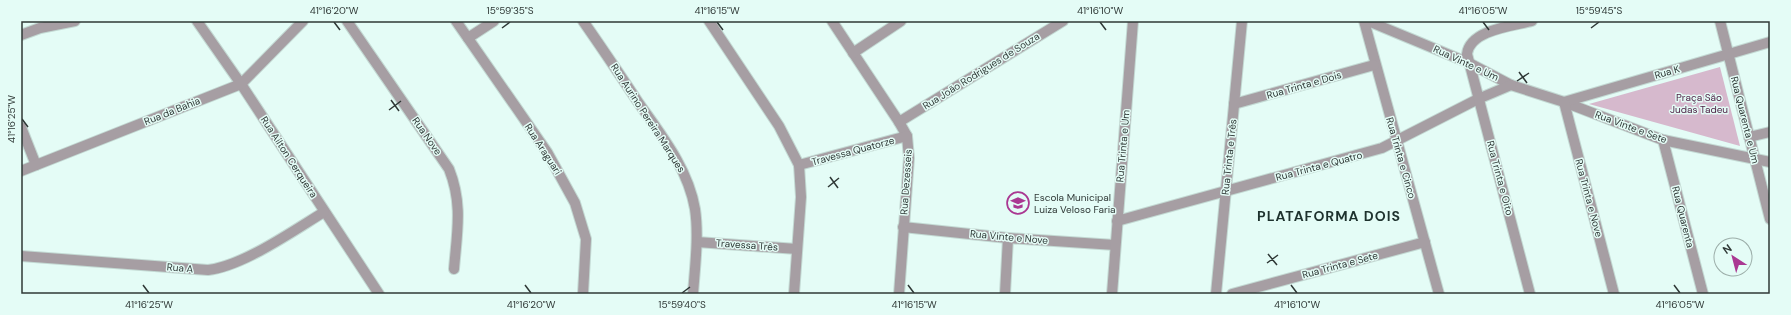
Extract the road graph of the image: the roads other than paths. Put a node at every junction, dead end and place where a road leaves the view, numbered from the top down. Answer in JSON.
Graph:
{"nodes":[{"id":1,"x":76,"y":21,"type":"edge"},
{"id":2,"x":197,"y":21,"type":"edge"},
{"id":3,"x":303,"y":21,"type":"edge"},
{"id":4,"x":346,"y":21,"type":"edge"},
{"id":5,"x":456,"y":21,"type":"edge"},
{"id":6,"x":494,"y":21,"type":"edge"},
{"id":7,"x":583,"y":21,"type":"edge"},
{"id":8,"x":709,"y":21,"type":"edge"},
{"id":9,"x":832,"y":21,"type":"edge"},
{"id":10,"x":901,"y":21,"type":"edge"},
{"id":11,"x":1063,"y":21,"type":"edge"},
{"id":12,"x":1133,"y":21,"type":"edge"},
{"id":13,"x":1242,"y":21,"type":"edge"},
{"id":14,"x":1364,"y":21,"type":"edge"},
{"id":15,"x":1368,"y":21,"type":"edge"},
{"id":16,"x":1532,"y":21,"type":"edge"},
{"id":17,"x":1720,"y":21,"type":"edge"},
{"id":18,"x":1050,"y":25,"type":"edge"},
{"id":19,"x":21,"y":35,"type":"edge"},
{"id":20,"x":468,"y":38,"type":"junction"},
{"id":21,"x":1770,"y":42,"type":"edge"},
{"id":22,"x":853,"y":53,"type":"junction"},
{"id":23,"x":1729,"y":54,"type":"junction"},
{"id":24,"x":1469,"y":63,"type":"junction"},
{"id":25,"x":1374,"y":65,"type":"junction"},
{"id":26,"x":241,"y":84,"type":"junction"},
{"id":27,"x":1511,"y":85,"type":"junction"},
{"id":28,"x":1478,"y":99,"type":"junction"},
{"id":29,"x":1564,"y":102,"type":"junction"},
{"id":30,"x":1234,"y":104,"type":"junction"},
{"id":31,"x":899,"y":122,"type":"junction"},
{"id":32,"x":21,"y":127,"type":"edge"},
{"id":33,"x":1770,"y":132,"type":"edge"},
{"id":34,"x":907,"y":136,"type":"junction"},
{"id":35,"x":1749,"y":137,"type":"junction"},
{"id":36,"x":1663,"y":140,"type":"junction"},
{"id":37,"x":1396,"y":142,"type":"junction"},
{"id":38,"x":1754,"y":159,"type":"junction"},
{"id":39,"x":1770,"y":162,"type":"edge"},
{"id":40,"x":36,"y":165,"type":"junction"},
{"id":41,"x":799,"y":165,"type":"junction"},
{"id":42,"x":21,"y":171,"type":"edge"},
{"id":43,"x":1225,"y":191,"type":"junction"},
{"id":44,"x":324,"y":212,"type":"junction"},
{"id":45,"x":1770,"y":219,"type":"edge"},
{"id":46,"x":1118,"y":221,"type":"junction"},
{"id":47,"x":903,"y":227,"type":"junction"},
{"id":48,"x":1008,"y":238,"type":"junction"},
{"id":49,"x":696,"y":242,"type":"junction"},
{"id":50,"x":1425,"y":242,"type":"junction"},
{"id":51,"x":1115,"y":245,"type":"junction"},
{"id":52,"x":797,"y":249,"type":"junction"},
{"id":53,"x":21,"y":256,"type":"edge"},
{"id":54,"x":454,"y":269,"type":"dead end"},
{"id":55,"x":379,"y":294,"type":"edge"},
{"id":56,"x":583,"y":294,"type":"edge"},
{"id":57,"x":693,"y":294,"type":"edge"},
{"id":58,"x":794,"y":294,"type":"edge"},
{"id":59,"x":899,"y":294,"type":"edge"},
{"id":60,"x":1004,"y":294,"type":"edge"},
{"id":61,"x":1112,"y":294,"type":"edge"},
{"id":62,"x":1216,"y":294,"type":"edge"},
{"id":63,"x":1232,"y":294,"type":"edge"},
{"id":64,"x":1439,"y":294,"type":"edge"},
{"id":65,"x":1530,"y":294,"type":"edge"},
{"id":66,"x":1614,"y":294,"type":"edge"},
{"id":67,"x":1703,"y":294,"type":"edge"}],
"edges":[{"from":1,"to":19,"type":"street"},
{"from":2,"to":26,"type":"street","name":"Rua Ailton Cerqueira"},
{"from":3,"to":26,"type":"street","name":"Rua da Bahia"},
{"from":4,"to":54,"type":"street","name":"Rua Nove"},
{"from":5,"to":20,"type":"street","name":"Rua Araguari"},
{"from":6,"to":20,"type":"street"},
{"from":7,"to":49,"type":"street","name":"Rua Aurino Pereira Marques"},
{"from":8,"to":41,"type":"street"},
{"from":9,"to":22,"type":"street","name":"Rua Dezesseis"},
{"from":10,"to":22,"type":"street"},
{"from":11,"to":18,"type":"street","name":"Rua João Rodrigues de Souza"},
{"from":12,"to":46,"type":"street","name":"Rua Trinta e Um"},
{"from":13,"to":30,"type":"street","name":"Rua Trinta e Três"},
{"from":14,"to":25,"type":"street","name":"Rua Trinta e Cinco"},
{"from":15,"to":24,"type":"street","name":"Rua Vinte e Um"},
{"from":16,"to":24,"type":"street","name":"Rua Trinta e Oito"},
{"from":17,"to":23,"type":"street","name":"Rua Quarenta e Um"},
{"from":18,"to":31,"type":"street","name":"Rua João Rodrigues de Souza"},
{"from":20,"to":56,"type":"street","name":"Rua Araguari"},
{"from":21,"to":23,"type":"street","name":"Rua K"},
{"from":22,"to":31,"type":"street","name":"Rua Dezesseis"},
{"from":23,"to":29,"type":"street","name":"Rua K"},
{"from":23,"to":35,"type":"street","name":"Rua Quarenta e Um"},
{"from":24,"to":27,"type":"street","name":"Rua Vinte e Um"},
{"from":24,"to":28,"type":"street","name":"Rua Trinta e Oito"},
{"from":25,"to":30,"type":"street","name":"Rua Trinta e Dois"},
{"from":25,"to":37,"type":"street","name":"Rua Trinta e Cinco"},
{"from":26,"to":40,"type":"street","name":"Rua da Bahia"},
{"from":26,"to":44,"type":"street","name":"Rua Ailton Cerqueira"},
{"from":27,"to":28,"type":"street","name":"Rua Trinta e Quatro"},
{"from":27,"to":29,"type":"street","name":"Rua Vinte e Um"},
{"from":28,"to":37,"type":"street","name":"Rua Trinta e Quatro"},
{"from":28,"to":65,"type":"street","name":"Rua Trinta e Oito"},
{"from":29,"to":36,"type":"street","name":"Rua Vinte e Sete"},
{"from":29,"to":66,"type":"street","name":"Rua Trinta e Nove"},
{"from":30,"to":43,"type":"street","name":"Rua Trinta e Três"},
{"from":31,"to":34,"type":"street","name":"Rua Dezesseis"},
{"from":32,"to":40,"type":"street"},
{"from":33,"to":35,"type":"street"},
{"from":34,"to":41,"type":"street","name":"Travessa Quatorze"},
{"from":34,"to":47,"type":"street","name":"Rua Dezesseis"},
{"from":35,"to":38,"type":"street","name":"Rua Quarenta e Um"},
{"from":36,"to":38,"type":"street","name":"Rua Vinte e Sete"},
{"from":36,"to":67,"type":"street","name":"Rua Quarenta"},
{"from":37,"to":43,"type":"street","name":"Rua Trinta e Quatro"},
{"from":37,"to":50,"type":"street","name":"Rua Trinta e Cinco"},
{"from":38,"to":39,"type":"street","name":"Rua Vinte e Sete"},
{"from":38,"to":45,"type":"street","name":"Rua Quarenta e Um"},
{"from":40,"to":42,"type":"street","name":"Rua da Bahia"},
{"from":41,"to":52,"type":"street"},
{"from":43,"to":46,"type":"street","name":"Rua Trinta e Quatro"},
{"from":43,"to":62,"type":"street","name":"Rua Trinta e Três"},
{"from":44,"to":53,"type":"street","name":"Rua A"},
{"from":44,"to":55,"type":"street","name":"Rua Ailton Cerqueira"},
{"from":46,"to":51,"type":"street","name":"Rua Trinta e Um"},
{"from":47,"to":48,"type":"street","name":"Rua Vinte e Nove"},
{"from":47,"to":59,"type":"street","name":"Rua Dezesseis"},
{"from":48,"to":51,"type":"street","name":"Rua Vinte e Nove"},
{"from":48,"to":60,"type":"street"},
{"from":49,"to":52,"type":"street","name":"Travessa Três"},
{"from":49,"to":57,"type":"street","name":"Rua Aurino Pereira Marques"},
{"from":50,"to":63,"type":"street","name":"Rua Trinta e Sete"},
{"from":50,"to":64,"type":"street","name":"Rua Trinta e Cinco"},
{"from":51,"to":61,"type":"street","name":"Rua Trinta e Um"},
{"from":52,"to":58,"type":"street"}]}
